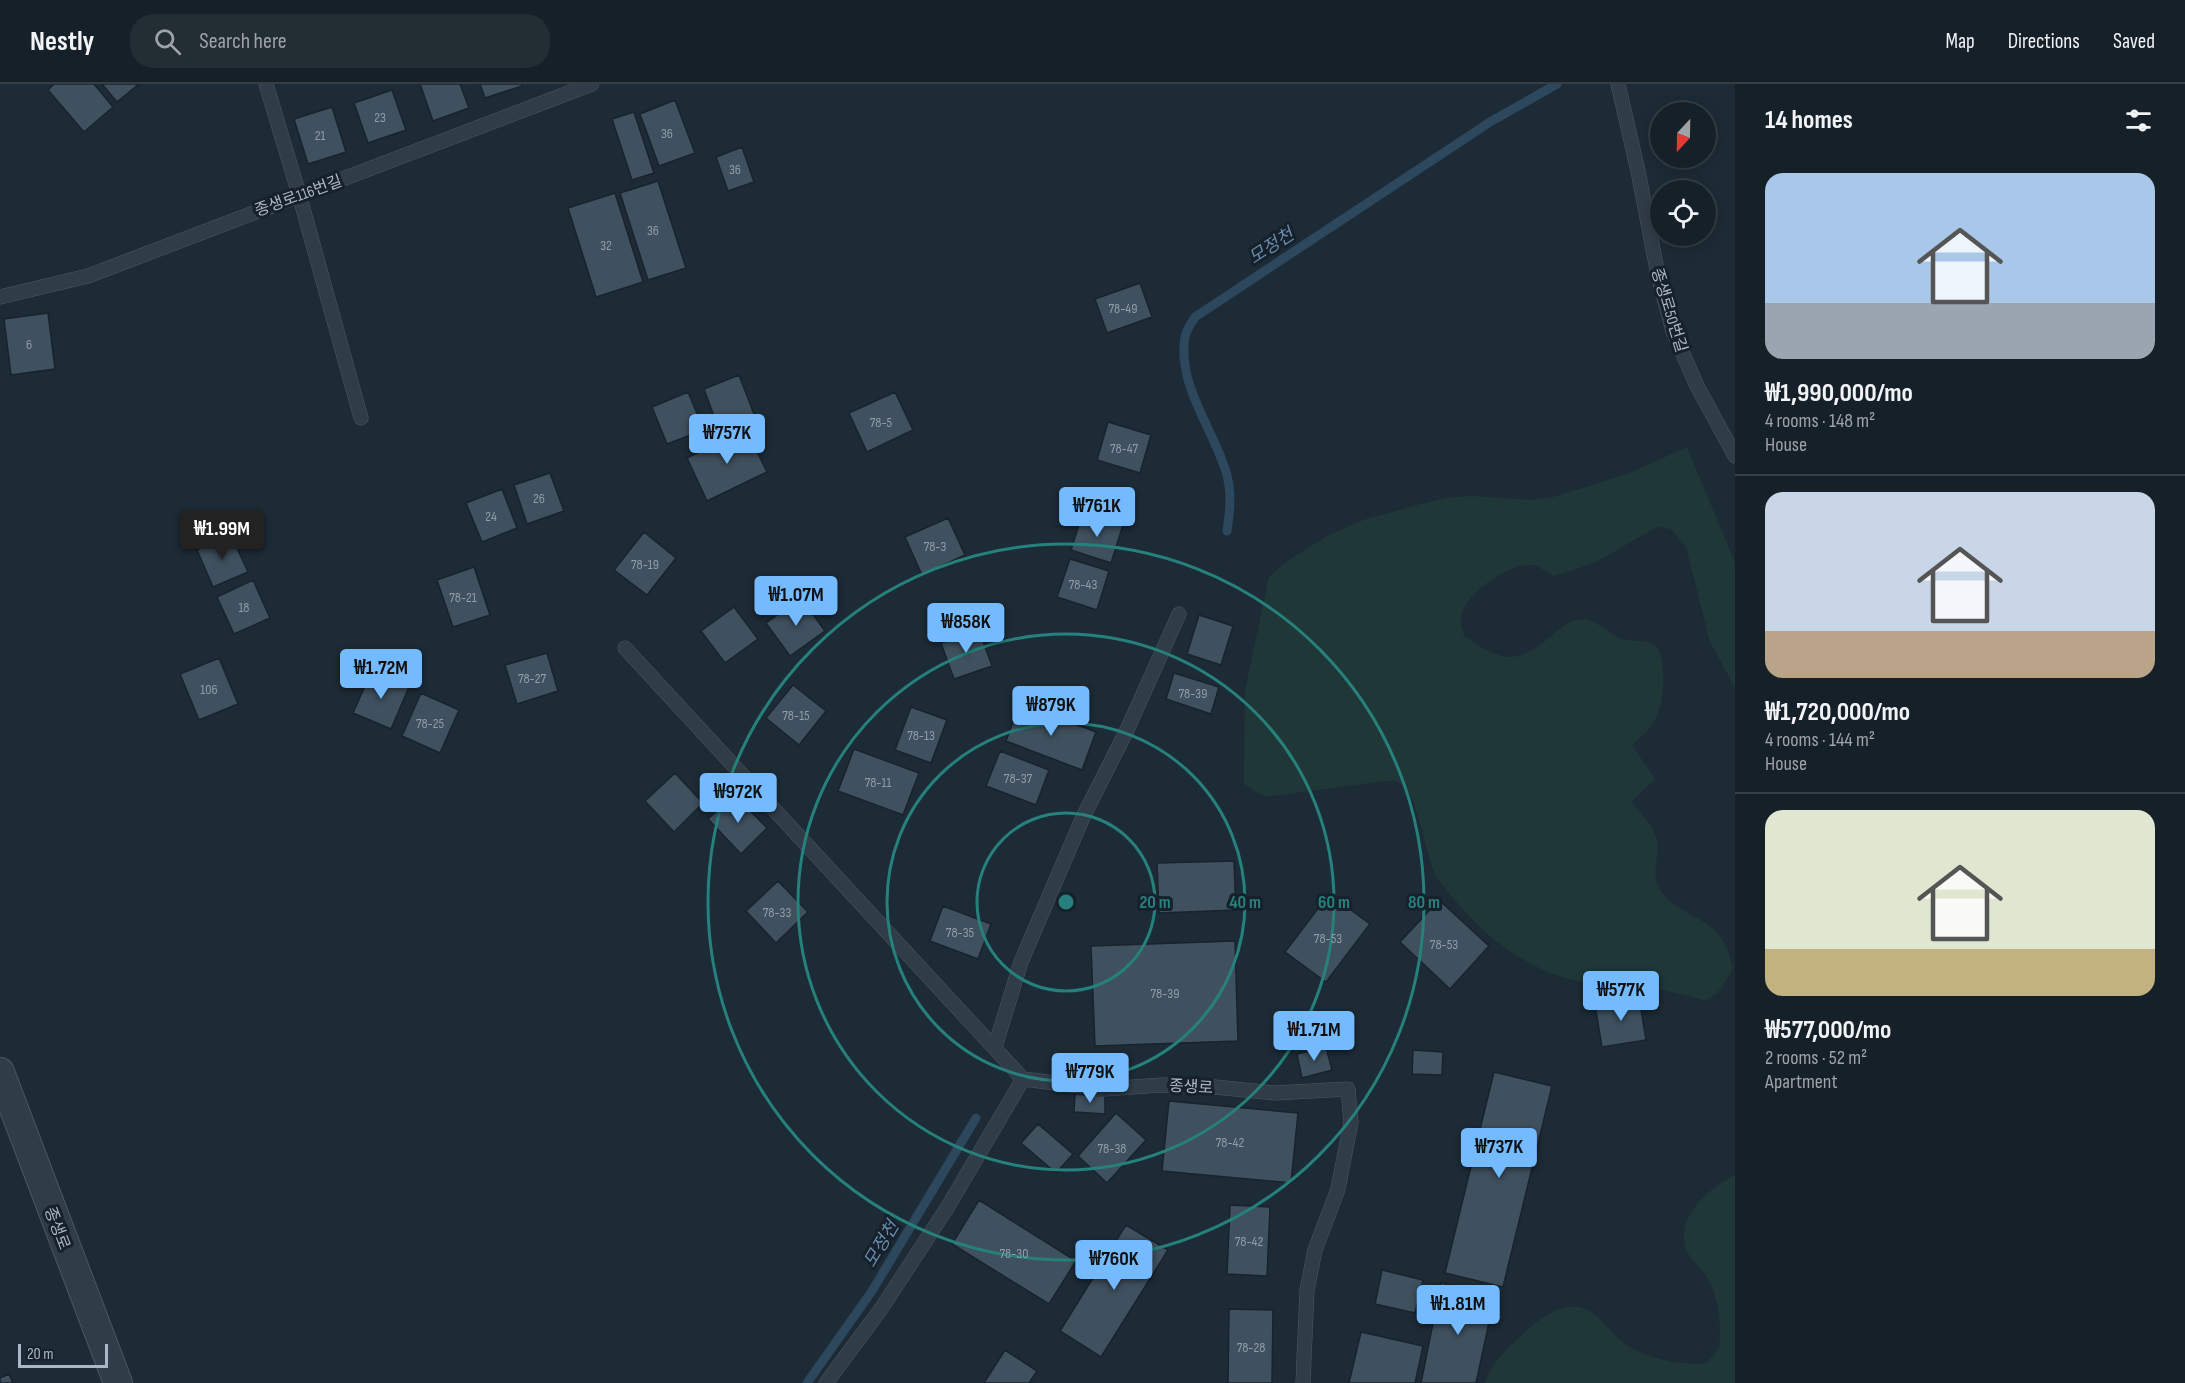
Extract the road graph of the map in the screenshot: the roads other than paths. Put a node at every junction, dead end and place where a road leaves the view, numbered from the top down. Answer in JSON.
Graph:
{"nodes":[{"id":1,"x":266,"y":84,"type":"edge"},
{"id":2,"x":592,"y":84,"type":"edge"},
{"id":3,"x":1618,"y":84,"type":"edge"},
{"id":4,"x":299,"y":194,"type":"junction"},
{"id":5,"x":0,"y":297,"type":"edge"},
{"id":6,"x":361,"y":418,"type":"dead end"},
{"id":7,"x":1735,"y":456,"type":"edge"},
{"id":8,"x":1179,"y":614,"type":"dead end"},
{"id":9,"x":625,"y":648,"type":"dead end"},
{"id":10,"x":995,"y":1047,"type":"junction"},
{"id":11,"x":0,"y":1072,"type":"edge"},
{"id":12,"x":1023,"y":1080,"type":"junction"},
{"id":13,"x":118,"y":1383,"type":"edge"},
{"id":14,"x":826,"y":1383,"type":"edge"},
{"id":15,"x":1303,"y":1383,"type":"edge"}],
"edges":[{"from":1,"to":4,"type":"lane"},
{"from":2,"to":4,"type":"lane","name":"종생로116번길"},
{"from":3,"to":7,"type":"lane","name":"종생로50번길"},
{"from":4,"to":5,"type":"lane","name":"종생로116번길"},
{"from":4,"to":6,"type":"lane"},
{"from":8,"to":10,"type":"lane"},
{"from":9,"to":10,"type":"lane"},
{"from":10,"to":12,"type":"lane"},
{"from":11,"to":13,"type":"street","name":"종생로"},
{"from":12,"to":14,"type":"lane"},
{"from":12,"to":15,"type":"lane","name":"종생로"}]}
